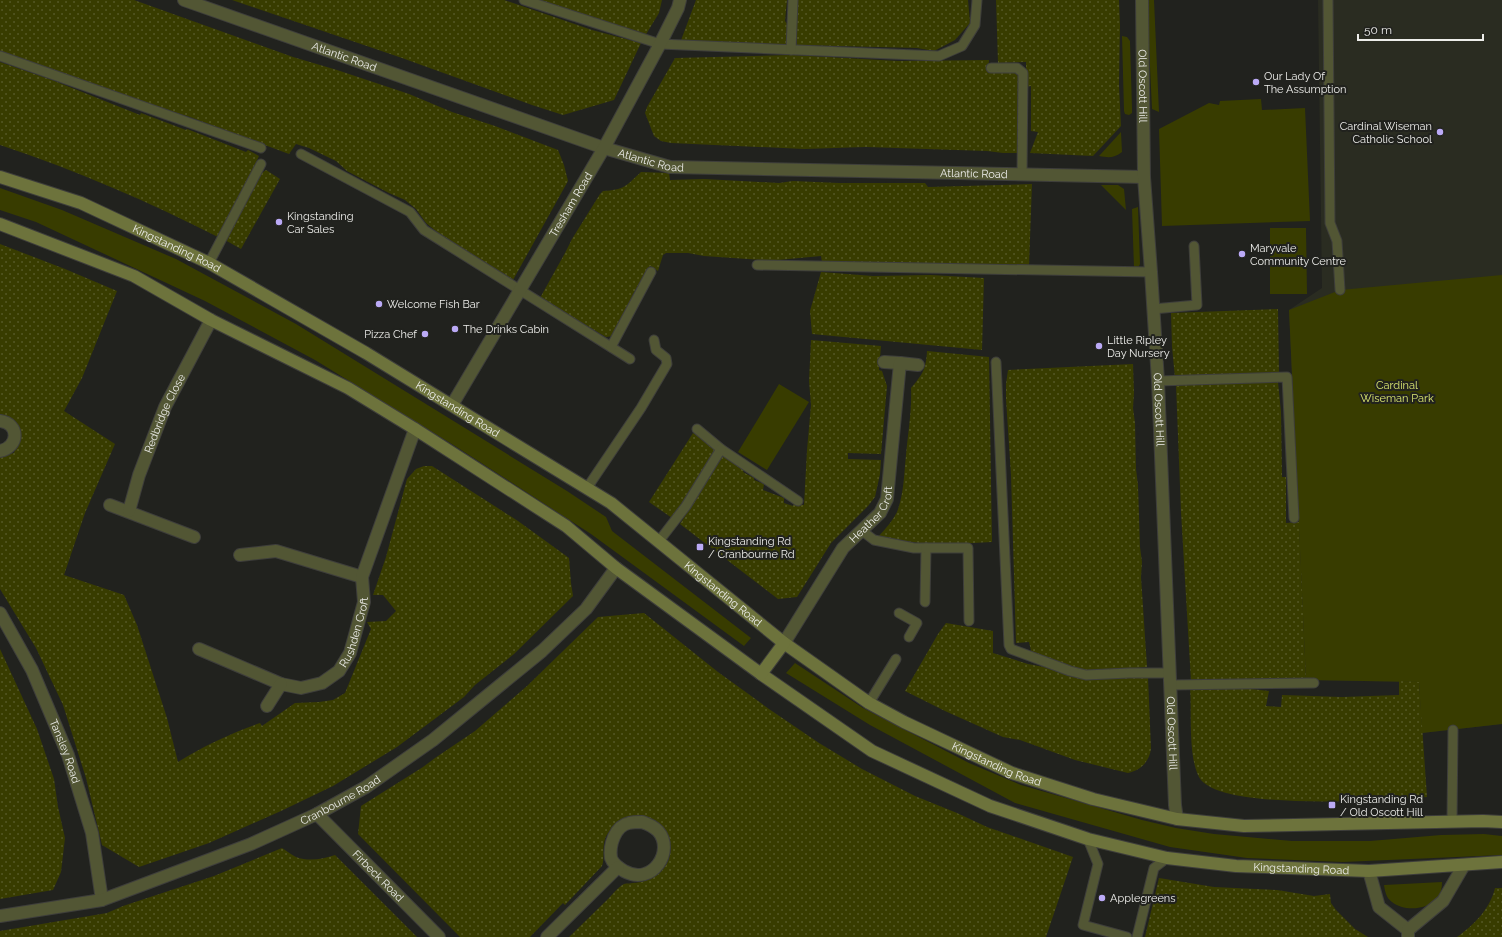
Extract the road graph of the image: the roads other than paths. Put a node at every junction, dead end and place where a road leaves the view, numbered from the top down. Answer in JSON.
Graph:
{"nodes":[{"id":1,"x":184,"y":0,"type":"edge"},
{"id":2,"x":524,"y":0,"type":"edge"},
{"id":3,"x":680,"y":0,"type":"edge"},
{"id":4,"x":793,"y":0,"type":"edge"},
{"id":5,"x":977,"y":0,"type":"edge"},
{"id":6,"x":1142,"y":0,"type":"edge"},
{"id":7,"x":1328,"y":0,"type":"edge"},
{"id":8,"x":660,"y":44,"type":"junction"},
{"id":9,"x":791,"y":50,"type":"junction"},
{"id":10,"x":0,"y":56,"type":"edge"},
{"id":11,"x":991,"y":68,"type":"dead end"},
{"id":12,"x":261,"y":148,"type":"dead end"},
{"id":13,"x":604,"y":148,"type":"junction"},
{"id":14,"x":301,"y":154,"type":"dead end"},
{"id":15,"x":261,"y":164,"type":"dead end"},
{"id":16,"x":1022,"y":175,"type":"junction"},
{"id":17,"x":0,"y":177,"type":"edge"},
{"id":18,"x":1144,"y":177,"type":"junction"},
{"id":19,"x":0,"y":224,"type":"edge"},
{"id":20,"x":1194,"y":246,"type":"dead end"},
{"id":21,"x":209,"y":263,"type":"junction"},
{"id":22,"x":757,"y":265,"type":"dead end"},
{"id":23,"x":651,"y":272,"type":"dead end"},
{"id":24,"x":1151,"y":272,"type":"junction"},
{"id":25,"x":520,"y":290,"type":"junction"},
{"id":26,"x":1340,"y":290,"type":"dead end"},
{"id":27,"x":1153,"y":309,"type":"junction"},
{"id":28,"x":212,"y":320,"type":"junction"},
{"id":29,"x":654,"y":340,"type":"dead end"},
{"id":30,"x":611,"y":347,"type":"junction"},
{"id":31,"x":630,"y":359,"type":"dead end"},
{"id":32,"x":884,"y":362,"type":"dead end"},
{"id":33,"x":996,"y":362,"type":"dead end"},
{"id":34,"x":900,"y":363,"type":"junction"},
{"id":35,"x":918,"y":365,"type":"dead end"},
{"id":36,"x":1158,"y":381,"type":"junction"},
{"id":37,"x":452,"y":405,"type":"junction"},
{"id":38,"x":0,"y":421,"type":"edge"},
{"id":39,"x":415,"y":429,"type":"junction"},
{"id":40,"x":697,"y":429,"type":"dead end"},
{"id":41,"x":721,"y":449,"type":"junction"},
{"id":42,"x":0,"y":451,"type":"edge"},
{"id":43,"x":587,"y":488,"type":"junction"},
{"id":44,"x":798,"y":502,"type":"dead end"},
{"id":45,"x":110,"y":504,"type":"dead end"},
{"id":46,"x":129,"y":511,"type":"junction"},
{"id":47,"x":1294,"y":518,"type":"dead end"},
{"id":48,"x":861,"y":530,"type":"junction"},
{"id":49,"x":194,"y":537,"type":"dead end"},
{"id":50,"x":659,"y":541,"type":"junction"},
{"id":51,"x":926,"y":548,"type":"junction"},
{"id":52,"x":240,"y":555,"type":"dead end"},
{"id":53,"x":616,"y":568,"type":"junction"},
{"id":54,"x":362,"y":577,"type":"junction"},
{"id":55,"x":925,"y":602,"type":"dead end"},
{"id":56,"x":0,"y":613,"type":"edge"},
{"id":57,"x":899,"y":613,"type":"dead end"},
{"id":58,"x":969,"y":621,"type":"dead end"},
{"id":59,"x":909,"y":637,"type":"dead end"},
{"id":60,"x":784,"y":643,"type":"junction"},
{"id":61,"x":199,"y":649,"type":"dead end"},
{"id":62,"x":896,"y":660,"type":"dead end"},
{"id":63,"x":761,"y":674,"type":"junction"},
{"id":64,"x":1170,"y":679,"type":"junction"},
{"id":65,"x":281,"y":684,"type":"junction"},
{"id":66,"x":1314,"y":684,"type":"dead end"},
{"id":67,"x":869,"y":703,"type":"junction"},
{"id":68,"x":267,"y":706,"type":"dead end"},
{"id":69,"x":1453,"y":730,"type":"dead end"},
{"id":70,"x":317,"y":814,"type":"junction"},
{"id":71,"x":1177,"y":819,"type":"junction"},
{"id":72,"x":1452,"y":822,"type":"junction"},
{"id":73,"x":1502,"y":822,"type":"edge"},
{"id":74,"x":1088,"y":839,"type":"junction"},
{"id":75,"x":1167,"y":858,"type":"junction"},
{"id":76,"x":1502,"y":862,"type":"edge"},
{"id":77,"x":1464,"y":865,"type":"junction"},
{"id":78,"x":618,"y":867,"type":"junction"},
{"id":79,"x":1369,"y":871,"type":"junction"},
{"id":80,"x":102,"y":900,"type":"junction"},
{"id":81,"x":0,"y":916,"type":"edge"},
{"id":82,"x":1408,"y":933,"type":"edge"},
{"id":83,"x":439,"y":937,"type":"edge"},
{"id":84,"x":547,"y":937,"type":"edge"},
{"id":85,"x":1126,"y":937,"type":"edge"},
{"id":86,"x":1137,"y":937,"type":"edge"}],
"edges":[{"from":1,"to":13,"type":"street","name":"Atlantic Road"},
{"from":2,"to":8,"type":"lane"},
{"from":3,"to":8,"type":"street","name":"Tresham Road"},
{"from":4,"to":9,"type":"lane"},
{"from":5,"to":9,"type":"lane"},
{"from":6,"to":18,"type":"street","name":"Old Oscott Hill"},
{"from":7,"to":26,"type":"lane"},
{"from":8,"to":9,"type":"lane"},
{"from":8,"to":13,"type":"street","name":"Tresham Road"},
{"from":10,"to":12,"type":"lane"},
{"from":11,"to":16,"type":"lane"},
{"from":13,"to":16,"type":"street","name":"Atlantic Road"},
{"from":13,"to":25,"type":"street","name":"Tresham Road"},
{"from":14,"to":25,"type":"lane"},
{"from":15,"to":21,"type":"lane"},
{"from":16,"to":18,"type":"street","name":"Atlantic Road"},
{"from":17,"to":21,"type":"main road","name":"Kingstanding Road"},
{"from":18,"to":24,"type":"street","name":"Old Oscott Hill"},
{"from":19,"to":28,"type":"main road","name":"Kingstanding Road"},
{"from":20,"to":27,"type":"lane"},
{"from":21,"to":37,"type":"main road","name":"Kingstanding Road"},
{"from":22,"to":24,"type":"lane"},
{"from":23,"to":30,"type":"lane"},
{"from":24,"to":27,"type":"street","name":"Old Oscott Hill"},
{"from":25,"to":30,"type":"lane"},
{"from":25,"to":37,"type":"street","name":"Tresham Road"},
{"from":27,"to":36,"type":"street","name":"Old Oscott Hill"},
{"from":28,"to":39,"type":"main road","name":"Kingstanding Road"},
{"from":28,"to":46,"type":"street","name":"Redbridge Close"},
{"from":29,"to":43,"type":"lane"},
{"from":30,"to":31,"type":"lane"},
{"from":32,"to":34,"type":"street"},
{"from":33,"to":64,"type":"lane"},
{"from":34,"to":35,"type":"street"},
{"from":34,"to":48,"type":"street","name":"Heather Croft"},
{"from":36,"to":47,"type":"lane"},
{"from":36,"to":64,"type":"street","name":"Old Oscott Hill"},
{"from":37,"to":43,"type":"main road","name":"Kingstanding Road"},
{"from":38,"to":42,"type":"street"},
{"from":39,"to":53,"type":"main road","name":"Kingstanding Road"},
{"from":39,"to":54,"type":"street","name":"Rushden Croft"},
{"from":40,"to":41,"type":"lane"},
{"from":41,"to":44,"type":"lane"},
{"from":41,"to":50,"type":"lane"},
{"from":43,"to":50,"type":"main road","name":"Kingstanding Road"},
{"from":45,"to":46,"type":"street"},
{"from":46,"to":49,"type":"street"},
{"from":48,"to":51,"type":"lane"},
{"from":48,"to":60,"type":"street","name":"Heather Croft"},
{"from":50,"to":60,"type":"main road","name":"Kingstanding Road"},
{"from":51,"to":55,"type":"lane"},
{"from":51,"to":58,"type":"lane"},
{"from":52,"to":54,"type":"street"},
{"from":53,"to":63,"type":"main road","name":"Kingstanding Road"},
{"from":53,"to":70,"type":"street","name":"Cranbourne Road"},
{"from":54,"to":65,"type":"street","name":"Rushden Croft"},
{"from":56,"to":80,"type":"street","name":"Tansley Road"},
{"from":57,"to":59,"type":"lane"},
{"from":60,"to":63,"type":"main road"},
{"from":60,"to":67,"type":"main road","name":"Kingstanding Road"},
{"from":61,"to":65,"type":"street","name":"Rushden Croft"},
{"from":62,"to":67,"type":"lane"},
{"from":63,"to":74,"type":"main road","name":"Kingstanding Road"},
{"from":64,"to":66,"type":"lane"},
{"from":64,"to":71,"type":"street","name":"Old Oscott Hill"},
{"from":65,"to":68,"type":"street"},
{"from":67,"to":71,"type":"main road","name":"Kingstanding Road"},
{"from":69,"to":72,"type":"lane"},
{"from":70,"to":80,"type":"street","name":"Cranbourne Road"},
{"from":70,"to":83,"type":"street","name":"Firbeck Road"},
{"from":71,"to":72,"type":"main road","name":"Kingstanding Road"},
{"from":72,"to":73,"type":"main road","name":"Kingstanding Road"},
{"from":74,"to":75,"type":"main road","name":"Kingstanding Road"},
{"from":74,"to":85,"type":"lane"},
{"from":75,"to":79,"type":"main road","name":"Kingstanding Road"},
{"from":75,"to":86,"type":"lane"},
{"from":76,"to":77,"type":"main road","name":"Kingstanding Road"},
{"from":77,"to":79,"type":"main road","name":"Kingstanding Road"},
{"from":77,"to":82,"type":"street"},
{"from":78,"to":78,"type":"street"},
{"from":78,"to":84,"type":"street"},
{"from":79,"to":82,"type":"street"},
{"from":80,"to":81,"type":"street","name":"Cranbourne Road"}]}
